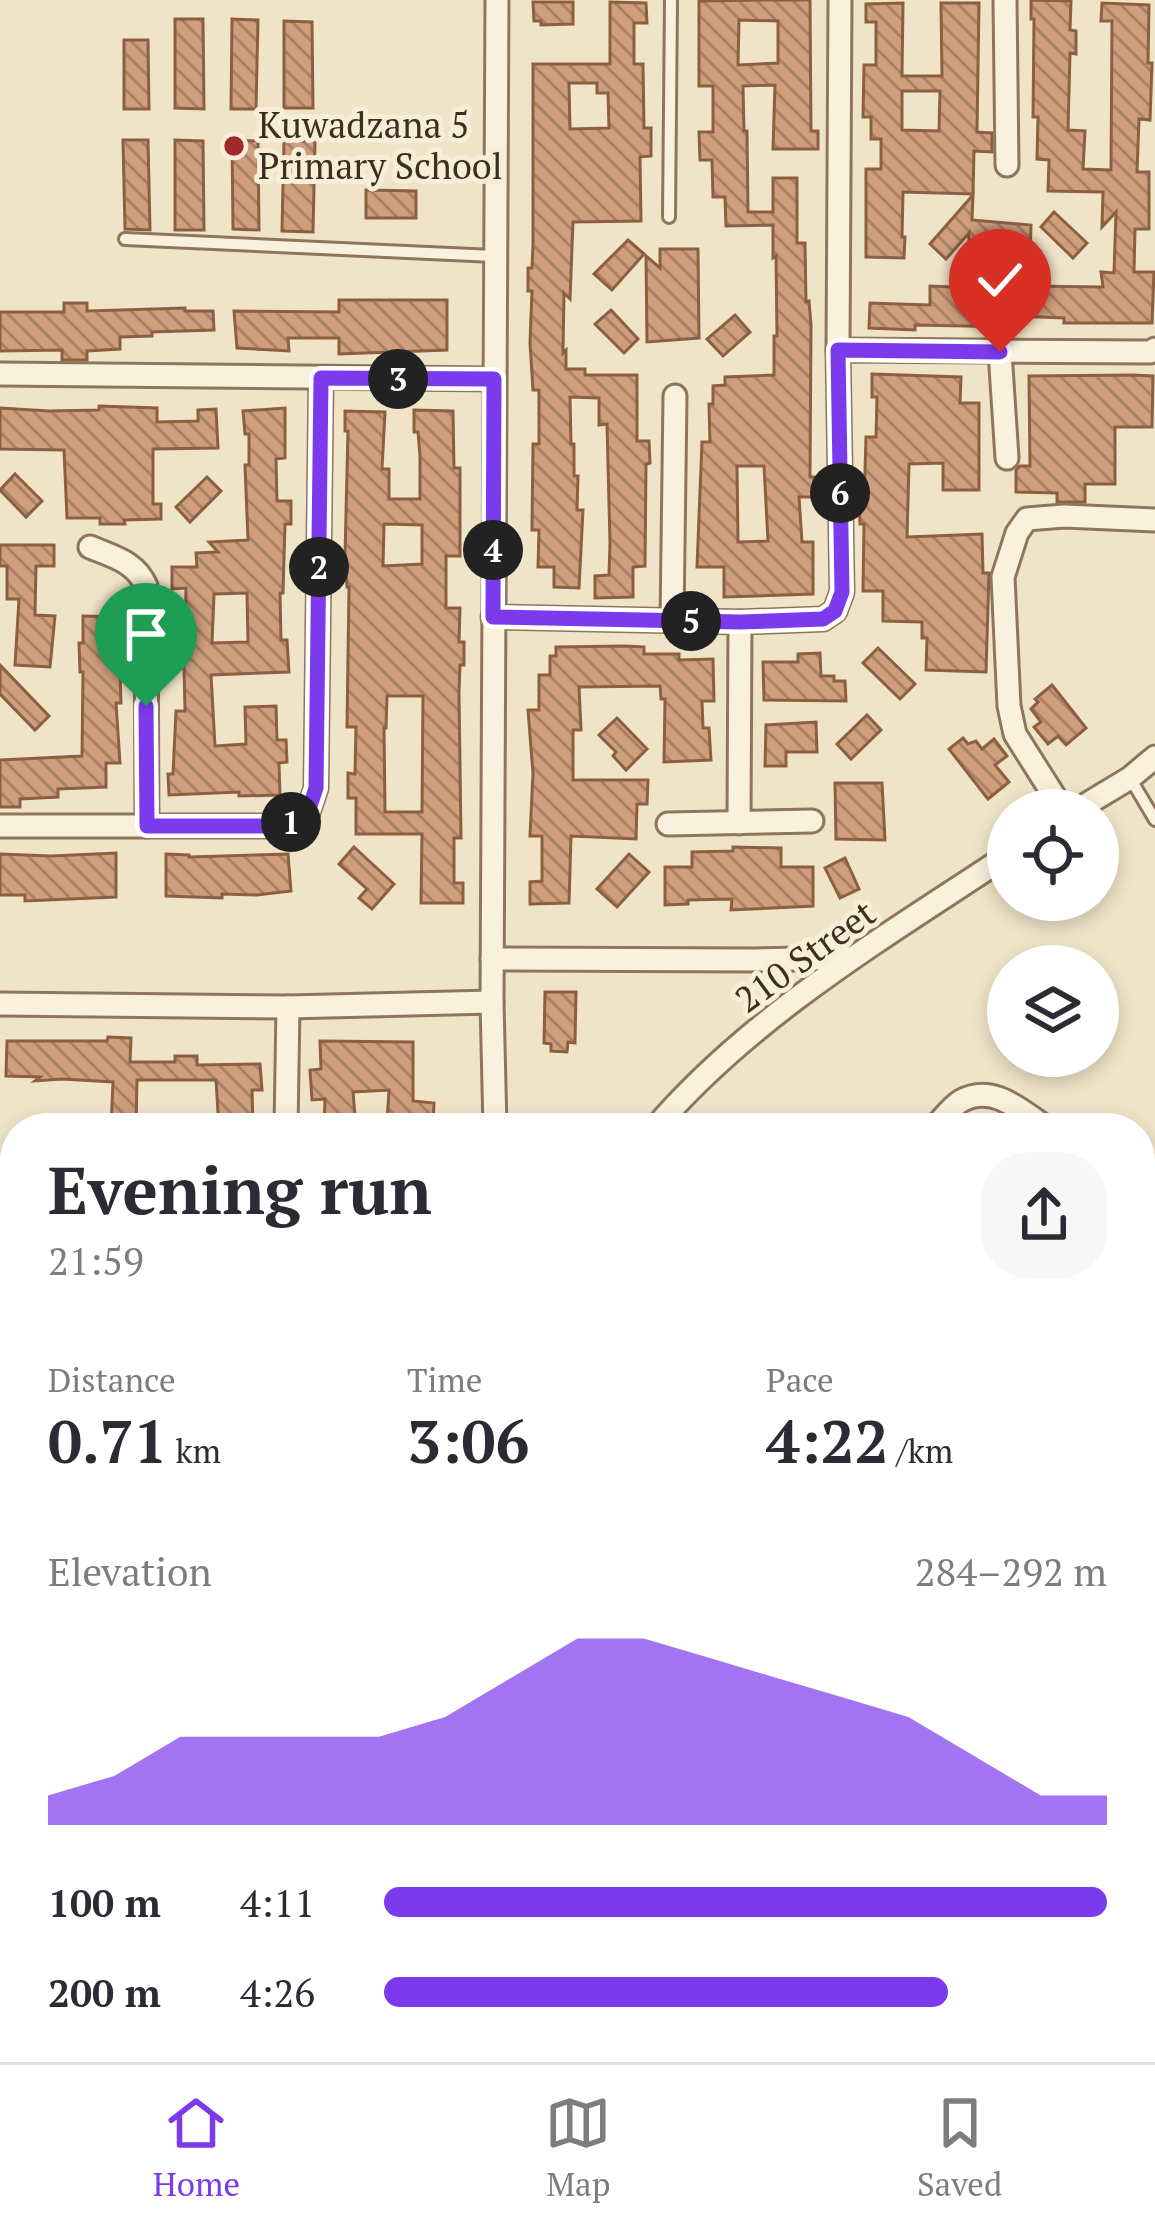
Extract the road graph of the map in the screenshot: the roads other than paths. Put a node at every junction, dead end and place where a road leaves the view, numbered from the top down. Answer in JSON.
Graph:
{"nodes":[{"id":1,"x":497,"y":0,"type":"edge"},
{"id":2,"x":671,"y":0,"type":"edge"},
{"id":3,"x":840,"y":0,"type":"edge"},
{"id":4,"x":1005,"y":0,"type":"edge"},
{"id":5,"x":1006,"y":165,"type":"dead end"},
{"id":6,"x":669,"y":217,"type":"dead end"},
{"id":7,"x":125,"y":239,"type":"dead end"},
{"id":8,"x":494,"y":256,"type":"junction"},
{"id":9,"x":1155,"y":349,"type":"edge"},
{"id":10,"x":838,"y":350,"type":"junction"},
{"id":11,"x":1000,"y":352,"type":"junction"},
{"id":12,"x":0,"y":374,"type":"edge"},
{"id":13,"x":321,"y":378,"type":"junction"},
{"id":14,"x":494,"y":379,"type":"junction"},
{"id":15,"x":675,"y":396,"type":"dead end"},
{"id":16,"x":1006,"y":458,"type":"dead end"},
{"id":17,"x":1155,"y":520,"type":"edge"},
{"id":18,"x":90,"y":548,"type":"dead end"},
{"id":19,"x":493,"y":617,"type":"junction"},
{"id":20,"x":672,"y":621,"type":"junction"},
{"id":21,"x":740,"y":622,"type":"junction"},
{"id":22,"x":1155,"y":757,"type":"edge"},
{"id":23,"x":1130,"y":778,"type":"junction"},
{"id":24,"x":1050,"y":789,"type":"edge"},
{"id":25,"x":1111,"y":789,"type":"edge"},
{"id":26,"x":1155,"y":820,"type":"edge"},
{"id":27,"x":812,"y":821,"type":"dead end"},
{"id":28,"x":739,"y":823,"type":"junction"},
{"id":29,"x":668,"y":824,"type":"dead end"},
{"id":30,"x":0,"y":826,"type":"edge"},
{"id":31,"x":147,"y":826,"type":"junction"},
{"id":32,"x":987,"y":869,"type":"edge"},
{"id":33,"x":853,"y":958,"type":"junction"},
{"id":34,"x":492,"y":959,"type":"junction"},
{"id":35,"x":492,"y":1002,"type":"junction"},
{"id":36,"x":0,"y":1004,"type":"edge"},
{"id":37,"x":288,"y":1007,"type":"junction"},
{"id":38,"x":286,"y":1113,"type":"edge"},
{"id":39,"x":495,"y":1113,"type":"edge"},
{"id":40,"x":669,"y":1113,"type":"edge"},
{"id":41,"x":949,"y":1113,"type":"edge"},
{"id":42,"x":1024,"y":1113,"type":"edge"}],
"edges":[{"from":1,"to":8,"type":"street"},
{"from":2,"to":6,"type":"lane"},
{"from":3,"to":10,"type":"street"},
{"from":4,"to":5,"type":"street"},
{"from":7,"to":8,"type":"lane"},
{"from":8,"to":14,"type":"street"},
{"from":9,"to":11,"type":"street"},
{"from":10,"to":11,"type":"street"},
{"from":10,"to":21,"type":"street"},
{"from":11,"to":16,"type":"street"},
{"from":12,"to":13,"type":"street"},
{"from":13,"to":14,"type":"street"},
{"from":13,"to":31,"type":"street"},
{"from":14,"to":19,"type":"street"},
{"from":15,"to":20,"type":"street"},
{"from":17,"to":24,"type":"street"},
{"from":18,"to":31,"type":"street"},
{"from":19,"to":20,"type":"street"},
{"from":19,"to":34,"type":"street"},
{"from":20,"to":21,"type":"street"},
{"from":21,"to":28,"type":"street"},
{"from":22,"to":23,"type":"street"},
{"from":23,"to":25,"type":"street"},
{"from":23,"to":26,"type":"lane"},
{"from":27,"to":28,"type":"street"},
{"from":28,"to":29,"type":"street"},
{"from":30,"to":31,"type":"street"},
{"from":32,"to":33,"type":"street","name":"210 Street"},
{"from":33,"to":34,"type":"street"},
{"from":33,"to":40,"type":"street","name":"210 Street"},
{"from":34,"to":35,"type":"street"},
{"from":35,"to":37,"type":"street"},
{"from":35,"to":39,"type":"street"},
{"from":36,"to":37,"type":"street"},
{"from":37,"to":38,"type":"street"},
{"from":41,"to":42,"type":"street"}]}
